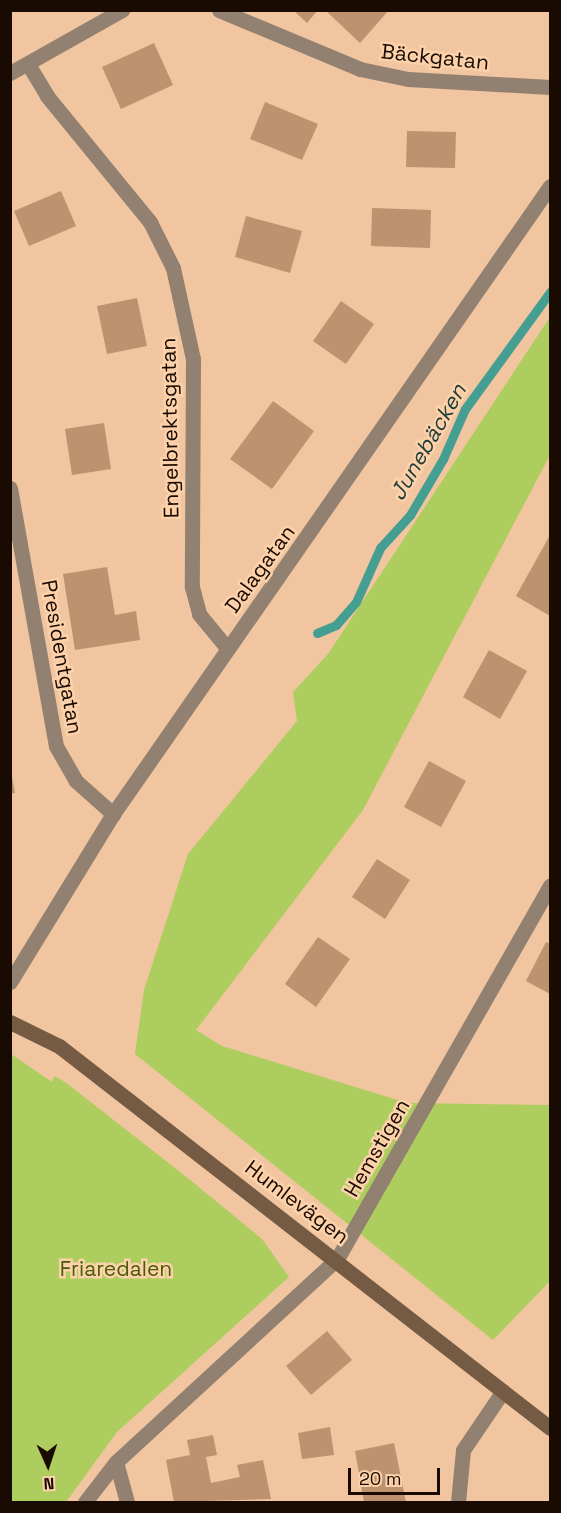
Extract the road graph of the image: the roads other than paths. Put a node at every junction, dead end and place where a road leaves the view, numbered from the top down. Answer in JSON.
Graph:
{"nodes":[{"id":1,"x":122,"y":10,"type":"edge"},
{"id":2,"x":219,"y":10,"type":"edge"},
{"id":3,"x":28,"y":64,"type":"junction"},
{"id":4,"x":10,"y":73,"type":"edge"},
{"id":5,"x":550,"y":87,"type":"edge"},
{"id":6,"x":550,"y":186,"type":"edge"},
{"id":7,"x":10,"y":488,"type":"edge"},
{"id":8,"x":228,"y":649,"type":"junction"},
{"id":9,"x":113,"y":814,"type":"junction"},
{"id":10,"x":550,"y":885,"type":"edge"},
{"id":11,"x":10,"y":982,"type":"edge"},
{"id":12,"x":10,"y":1022,"type":"edge"},
{"id":13,"x":337,"y":1259,"type":"junction"},
{"id":14,"x":503,"y":1391,"type":"junction"},
{"id":15,"x":550,"y":1428,"type":"edge"},
{"id":16,"x":116,"y":1462,"type":"junction"},
{"id":17,"x":85,"y":1503,"type":"edge"},
{"id":18,"x":128,"y":1503,"type":"edge"},
{"id":19,"x":458,"y":1503,"type":"edge"}],
"edges":[{"from":1,"to":3,"type":"street"},
{"from":2,"to":5,"type":"street","name":"Bäckgatan"},
{"from":3,"to":4,"type":"street"},
{"from":3,"to":8,"type":"street","name":"Engelbrektsgatan"},
{"from":6,"to":8,"type":"street","name":"Dalagatan"},
{"from":7,"to":9,"type":"street","name":"Presidentgatan"},
{"from":8,"to":9,"type":"street","name":"Dalagatan"},
{"from":9,"to":11,"type":"street","name":"Dalagatan"},
{"from":10,"to":13,"type":"street","name":"Hemstigen"},
{"from":12,"to":13,"type":"street","name":"Humlevägen"},
{"from":13,"to":14,"type":"street","name":"Humlevägen"},
{"from":13,"to":16,"type":"street","name":"Hemstigen"},
{"from":14,"to":15,"type":"street","name":"Humlevägen"},
{"from":14,"to":19,"type":"street"},
{"from":16,"to":17,"type":"street","name":"Hemstigen"},
{"from":16,"to":18,"type":"street"}]}
